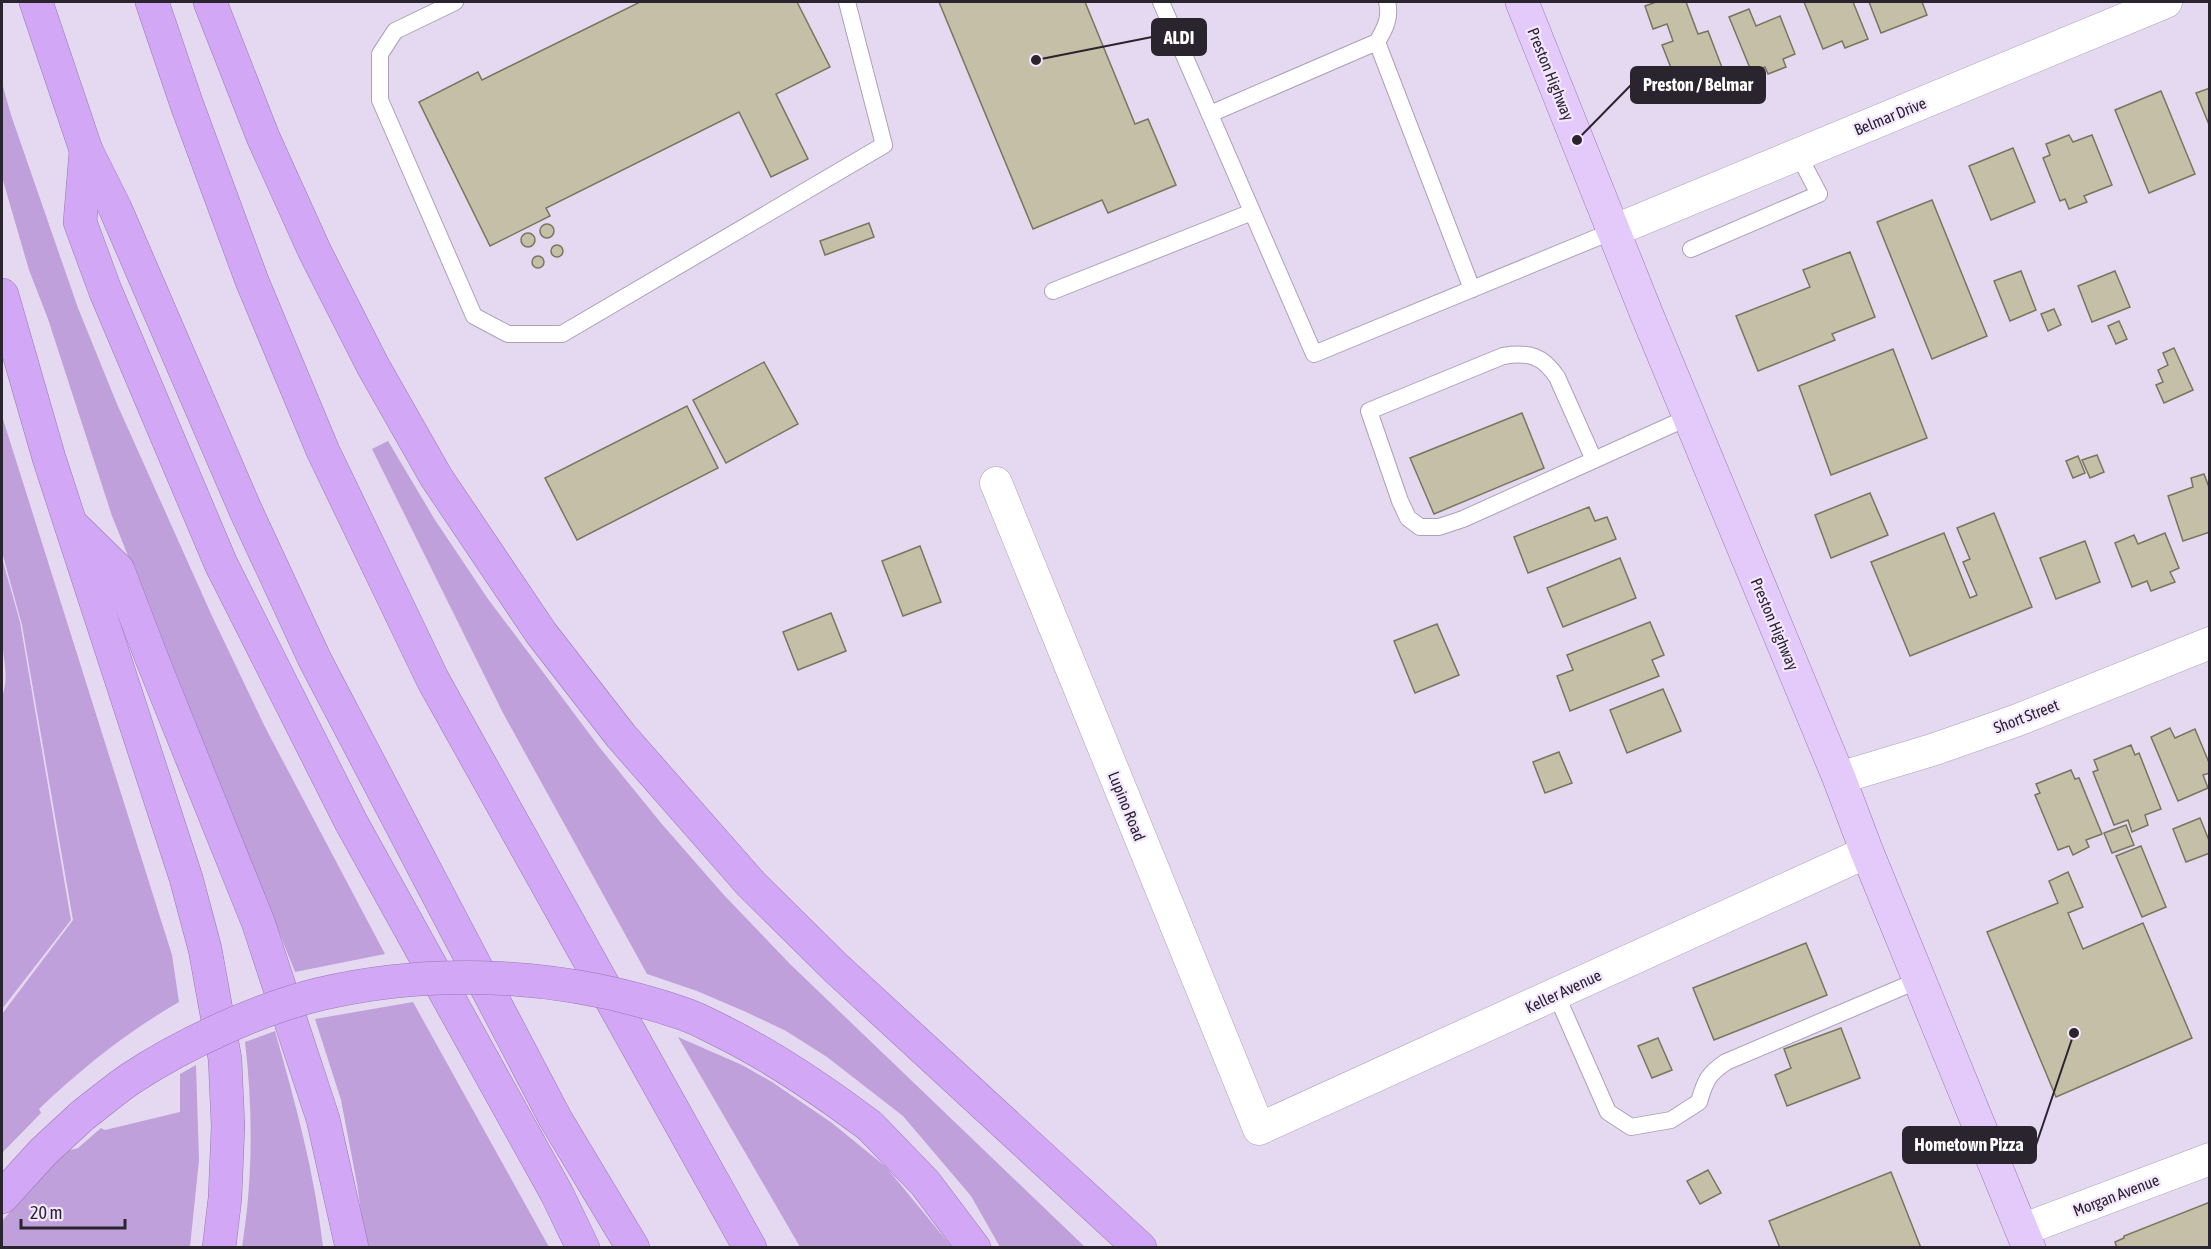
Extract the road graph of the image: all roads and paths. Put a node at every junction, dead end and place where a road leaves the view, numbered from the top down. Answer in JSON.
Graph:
{"nodes":[{"id":1,"x":36,"y":2,"type":"edge"},
{"id":2,"x":152,"y":2,"type":"edge"},
{"id":3,"x":210,"y":2,"type":"edge"},
{"id":4,"x":455,"y":2,"type":"edge"},
{"id":5,"x":847,"y":2,"type":"edge"},
{"id":6,"x":1161,"y":2,"type":"edge"},
{"id":7,"x":1387,"y":2,"type":"edge"},
{"id":8,"x":1521,"y":2,"type":"edge"},
{"id":9,"x":2166,"y":2,"type":"edge"},
{"id":10,"x":1377,"y":42,"type":"junction"},
{"id":11,"x":1210,"y":114,"type":"junction"},
{"id":12,"x":86,"y":150,"type":"junction"},
{"id":13,"x":1798,"y":154,"type":"junction"},
{"id":14,"x":1252,"y":212,"type":"junction"},
{"id":15,"x":1613,"y":231,"type":"junction"},
{"id":16,"x":1691,"y":249,"type":"dead end"},
{"id":17,"x":1472,"y":289,"type":"junction"},
{"id":18,"x":1053,"y":291,"type":"dead end"},
{"id":19,"x":2,"y":295,"type":"edge"},
{"id":20,"x":1689,"y":417,"type":"junction"},
{"id":21,"x":1594,"y":460,"type":"junction"},
{"id":22,"x":996,"y":483,"type":"dead end"},
{"id":23,"x":71,"y":525,"type":"junction"},
{"id":24,"x":2210,"y":643,"type":"edge"},
{"id":25,"x":1839,"y":778,"type":"junction"},
{"id":26,"x":1867,"y":852,"type":"junction"},
{"id":27,"x":1919,"y":980,"type":"junction"},
{"id":28,"x":1556,"y":994,"type":"junction"},
{"id":29,"x":1258,"y":1129,"type":"joint"},
{"id":30,"x":2210,"y":1159,"type":"edge"},
{"id":31,"x":2,"y":1197,"type":"edge"},
{"id":32,"x":2025,"y":1239,"type":"edge"},
{"id":33,"x":219,"y":1248,"type":"edge"},
{"id":34,"x":352,"y":1248,"type":"edge"},
{"id":35,"x":583,"y":1248,"type":"edge"},
{"id":36,"x":633,"y":1248,"type":"edge"},
{"id":37,"x":750,"y":1248,"type":"edge"},
{"id":38,"x":974,"y":1248,"type":"edge"},
{"id":39,"x":1140,"y":1248,"type":"edge"}],
"edges":[{"from":1,"to":12,"type":"highway"},
{"from":2,"to":37,"type":"highway"},
{"from":3,"to":39,"type":"highway"},
{"from":4,"to":5,"type":"lane"},
{"from":6,"to":11,"type":"lane"},
{"from":7,"to":10,"type":"lane"},
{"from":8,"to":15,"type":"main road","name":"Preston Highway"},
{"from":9,"to":13,"type":"street","name":"Belmar Drive"},
{"from":10,"to":11,"type":"lane"},
{"from":10,"to":17,"type":"lane"},
{"from":11,"to":14,"type":"lane"},
{"from":12,"to":35,"type":"highway"},
{"from":12,"to":36,"type":"highway"},
{"from":13,"to":15,"type":"street","name":"Belmar Drive"},
{"from":13,"to":16,"type":"lane"},
{"from":14,"to":17,"type":"lane"},
{"from":14,"to":18,"type":"lane"},
{"from":15,"to":17,"type":"lane"},
{"from":15,"to":20,"type":"main road","name":"Preston Highway"},
{"from":19,"to":23,"type":"highway"},
{"from":20,"to":21,"type":"lane"},
{"from":20,"to":25,"type":"main road","name":"Preston Highway"},
{"from":21,"to":21,"type":"lane"},
{"from":22,"to":29,"type":"street","name":"Lupino Road"},
{"from":23,"to":33,"type":"highway"},
{"from":23,"to":34,"type":"highway"},
{"from":24,"to":25,"type":"street","name":"Short Street"},
{"from":25,"to":26,"type":"main road","name":"Preston Highway"},
{"from":26,"to":27,"type":"main road","name":"Preston Highway"},
{"from":26,"to":28,"type":"street","name":"Keller Avenue"},
{"from":27,"to":28,"type":"lane"},
{"from":27,"to":32,"type":"main road","name":"Preston Highway"},
{"from":28,"to":29,"type":"street","name":"Keller Avenue"},
{"from":30,"to":32,"type":"street","name":"Morgan Avenue"},
{"from":31,"to":38,"type":"highway","bridge":true}]}
